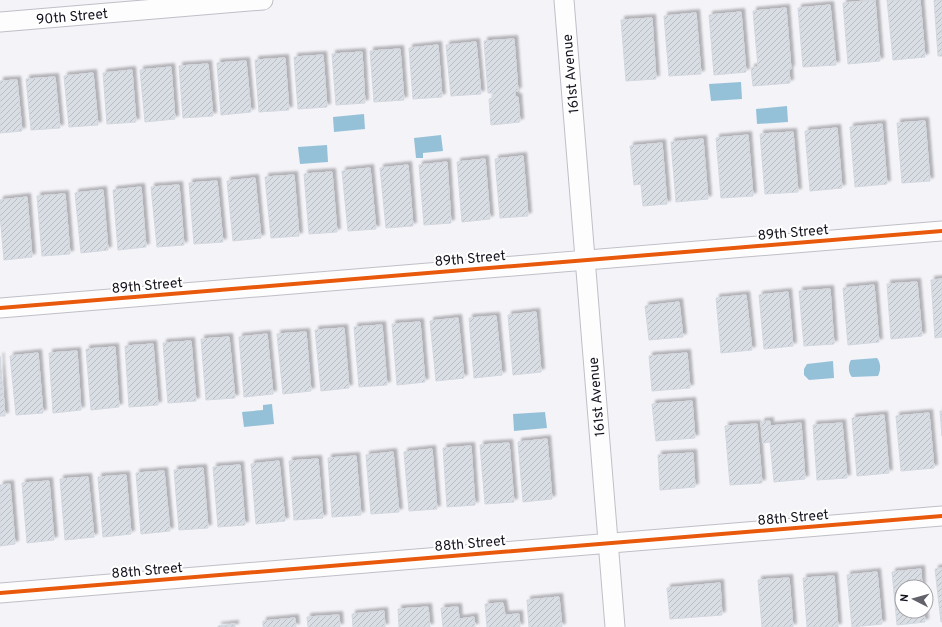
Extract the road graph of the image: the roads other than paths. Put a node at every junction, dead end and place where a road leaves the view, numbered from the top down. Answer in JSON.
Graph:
{"nodes":[{"id":1,"x":263,"y":0,"type":"edge"},
{"id":2,"x":564,"y":0,"type":"edge"},
{"id":3,"x":0,"y":22,"type":"edge"},
{"id":4,"x":942,"y":231,"type":"edge"},
{"id":5,"x":585,"y":260,"type":"junction"},
{"id":6,"x":0,"y":308,"type":"edge"},
{"id":7,"x":942,"y":516,"type":"edge"},
{"id":8,"x":608,"y":543,"type":"junction"},
{"id":9,"x":0,"y":593,"type":"edge"},
{"id":10,"x":615,"y":627,"type":"edge"}],
"edges":[{"from":1,"to":3,"type":"street","name":"90th Street"},
{"from":2,"to":5,"type":"street","name":"161st Avenue"},
{"from":4,"to":5,"type":"street","name":"89th Street"},
{"from":5,"to":6,"type":"street","name":"89th Street"},
{"from":5,"to":8,"type":"street","name":"161st Avenue"},
{"from":7,"to":8,"type":"street","name":"88th Street"},
{"from":8,"to":9,"type":"street","name":"88th Street"},
{"from":8,"to":10,"type":"street","name":"161st Avenue"}]}
